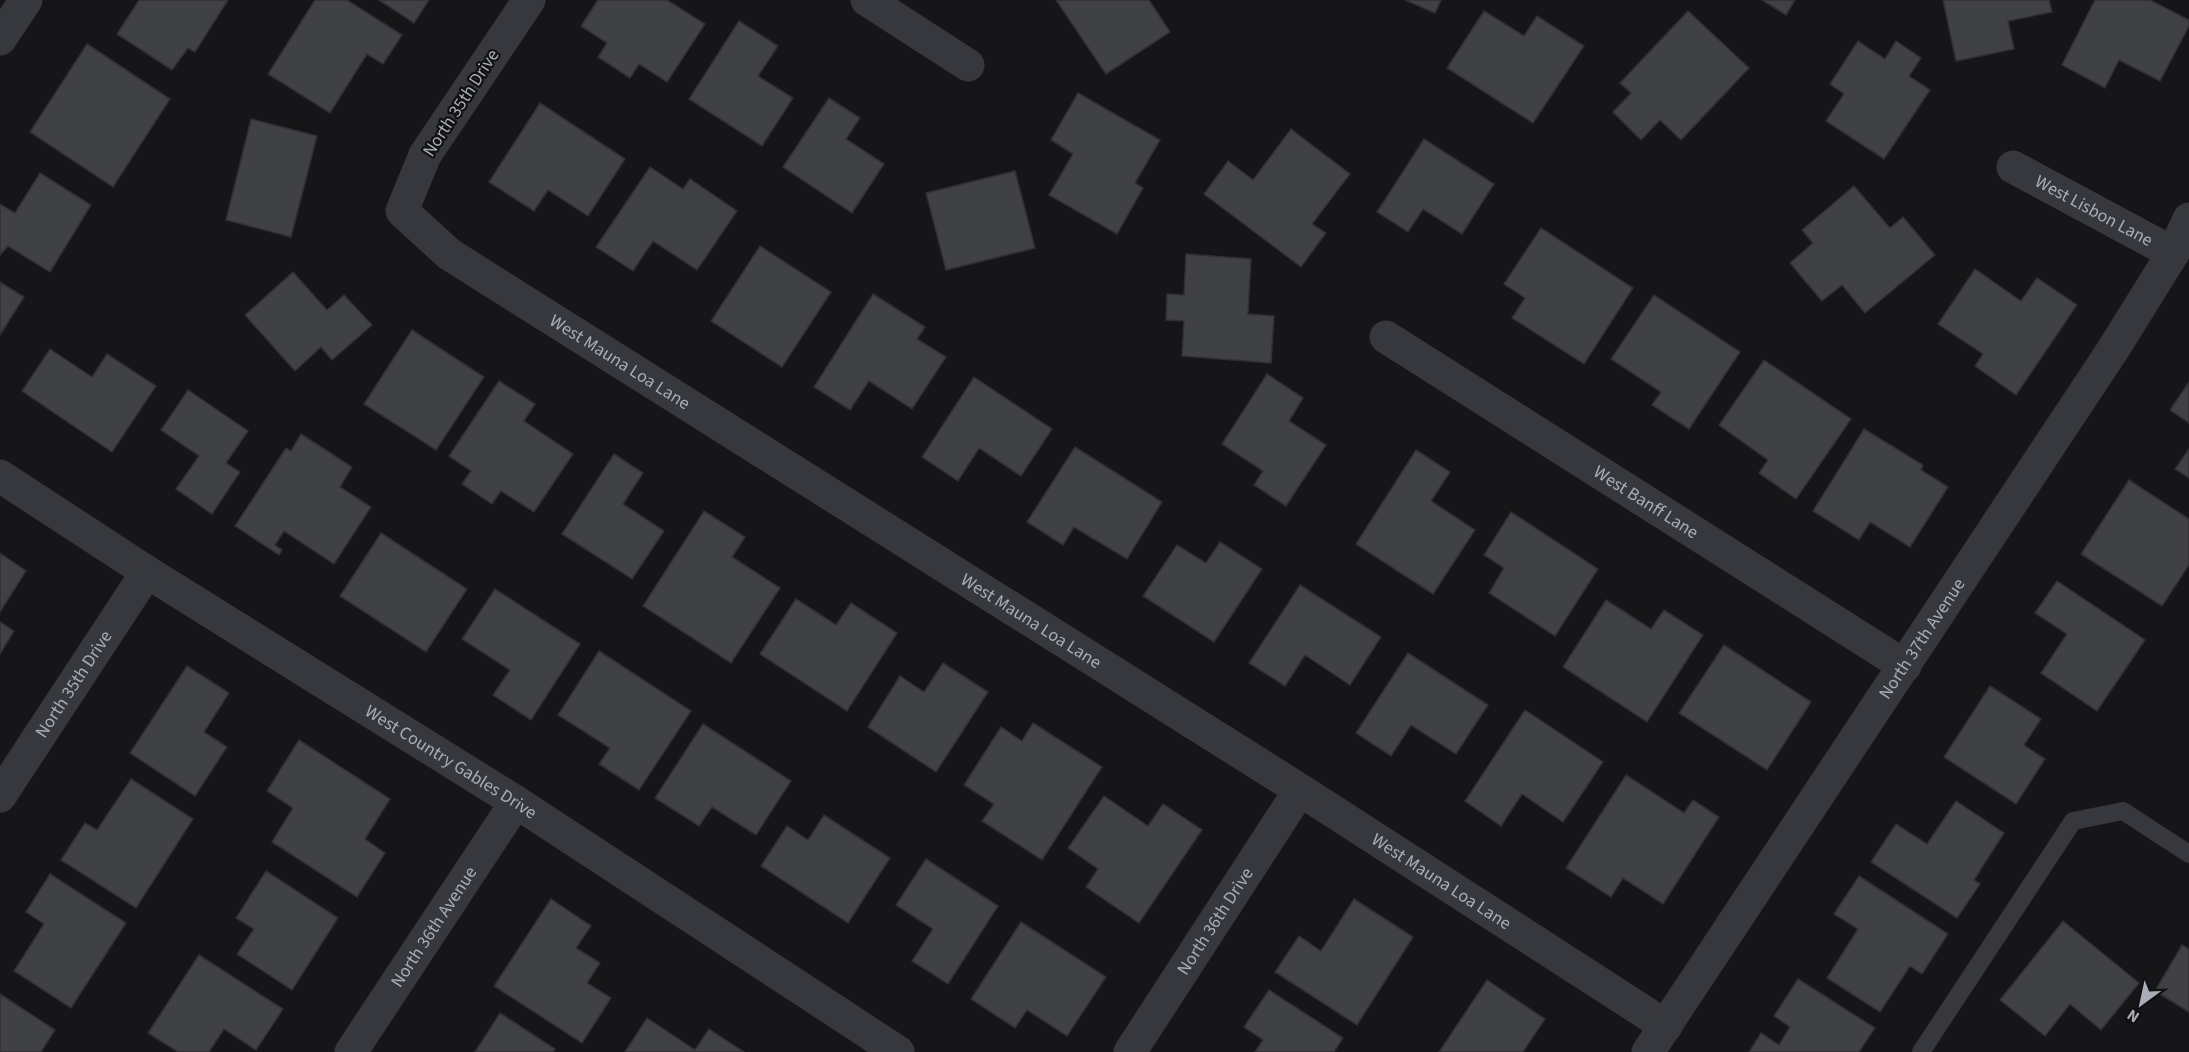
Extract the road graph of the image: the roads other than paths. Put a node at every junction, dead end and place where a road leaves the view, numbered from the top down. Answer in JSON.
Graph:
{"nodes":[{"id":1,"x":26,"y":0,"type":"edge"},
{"id":2,"x":528,"y":0,"type":"edge"},
{"id":3,"x":867,"y":0,"type":"edge"},
{"id":4,"x":0,"y":39,"type":"edge"},
{"id":5,"x":968,"y":65,"type":"dead end"},
{"id":6,"x":2013,"y":167,"type":"dead end"},
{"id":7,"x":402,"y":211,"type":"joint"},
{"id":8,"x":2189,"y":219,"type":"edge"},
{"id":9,"x":2173,"y":253,"type":"junction"},
{"id":10,"x":1386,"y":337,"type":"dead end"},
{"id":11,"x":0,"y":476,"type":"edge"},
{"id":12,"x":147,"y":572,"type":"junction"},
{"id":13,"x":1905,"y":666,"type":"junction"},
{"id":14,"x":1300,"y":790,"type":"junction"},
{"id":15,"x":0,"y":796,"type":"edge"},
{"id":16,"x":516,"y":802,"type":"junction"},
{"id":17,"x":2189,"y":854,"type":"edge"},
{"id":18,"x":1657,"y":1039,"type":"edge"},
{"id":19,"x":351,"y":1052,"type":"edge"},
{"id":20,"x":898,"y":1052,"type":"edge"},
{"id":21,"x":1130,"y":1052,"type":"edge"},
{"id":22,"x":1921,"y":1052,"type":"edge"}],
"edges":[{"from":1,"to":4,"type":"street"},
{"from":2,"to":7,"type":"street","name":"North 35th Drive"},
{"from":3,"to":5,"type":"street"},
{"from":6,"to":9,"type":"street","name":"West Lisbon Lane"},
{"from":7,"to":14,"type":"street","name":"West Mauna Loa Lane"},
{"from":8,"to":9,"type":"street","name":"North 37th Avenue"},
{"from":9,"to":13,"type":"street","name":"North 37th Avenue"},
{"from":10,"to":13,"type":"street","name":"West Banff Lane"},
{"from":11,"to":12,"type":"street","name":"West Country Gables Drive"},
{"from":12,"to":15,"type":"street","name":"North 35th Drive"},
{"from":12,"to":16,"type":"street","name":"West Country Gables Drive"},
{"from":13,"to":18,"type":"street","name":"North 37th Avenue"},
{"from":14,"to":18,"type":"street","name":"West Mauna Loa Lane"},
{"from":14,"to":21,"type":"street","name":"North 36th Drive"},
{"from":16,"to":19,"type":"street","name":"North 36th Avenue"},
{"from":16,"to":20,"type":"street","name":"West Country Gables Drive"},
{"from":17,"to":22,"type":"lane"}]}
